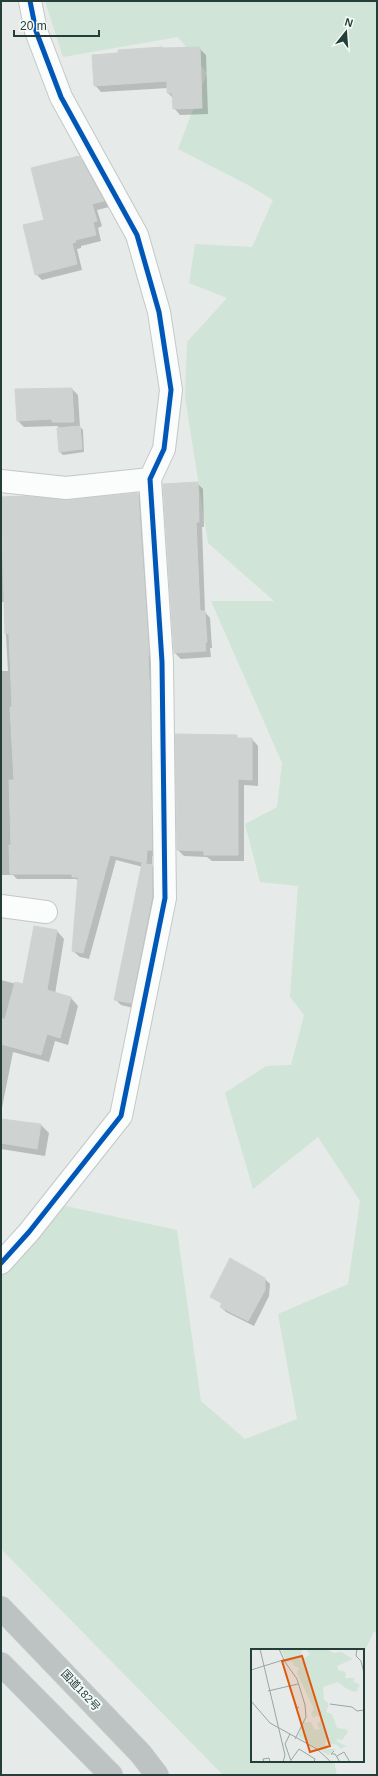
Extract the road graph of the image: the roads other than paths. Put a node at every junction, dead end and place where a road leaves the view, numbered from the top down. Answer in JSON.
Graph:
{"nodes":[{"id":1,"x":30,"y":1,"type":"edge"},
{"id":2,"x":150,"y":479,"type":"junction"},
{"id":3,"x":1,"y":481,"type":"edge"},
{"id":4,"x":1,"y":906,"type":"edge"},
{"id":5,"x":46,"y":912,"type":"dead end"},
{"id":6,"x":1,"y":1263,"type":"edge"},
{"id":7,"x":1,"y":1608,"type":"edge"},
{"id":8,"x":1,"y":1664,"type":"edge"},
{"id":9,"x":111,"y":1775,"type":"edge"},
{"id":10,"x":157,"y":1775,"type":"edge"}],
"edges":[{"from":1,"to":2,"type":"street"},
{"from":2,"to":3,"type":"street"},
{"from":2,"to":6,"type":"street"},
{"from":4,"to":5,"type":"street"},
{"from":7,"to":10,"type":"highway","name":"国道182号"},
{"from":8,"to":9,"type":"highway"}]}
